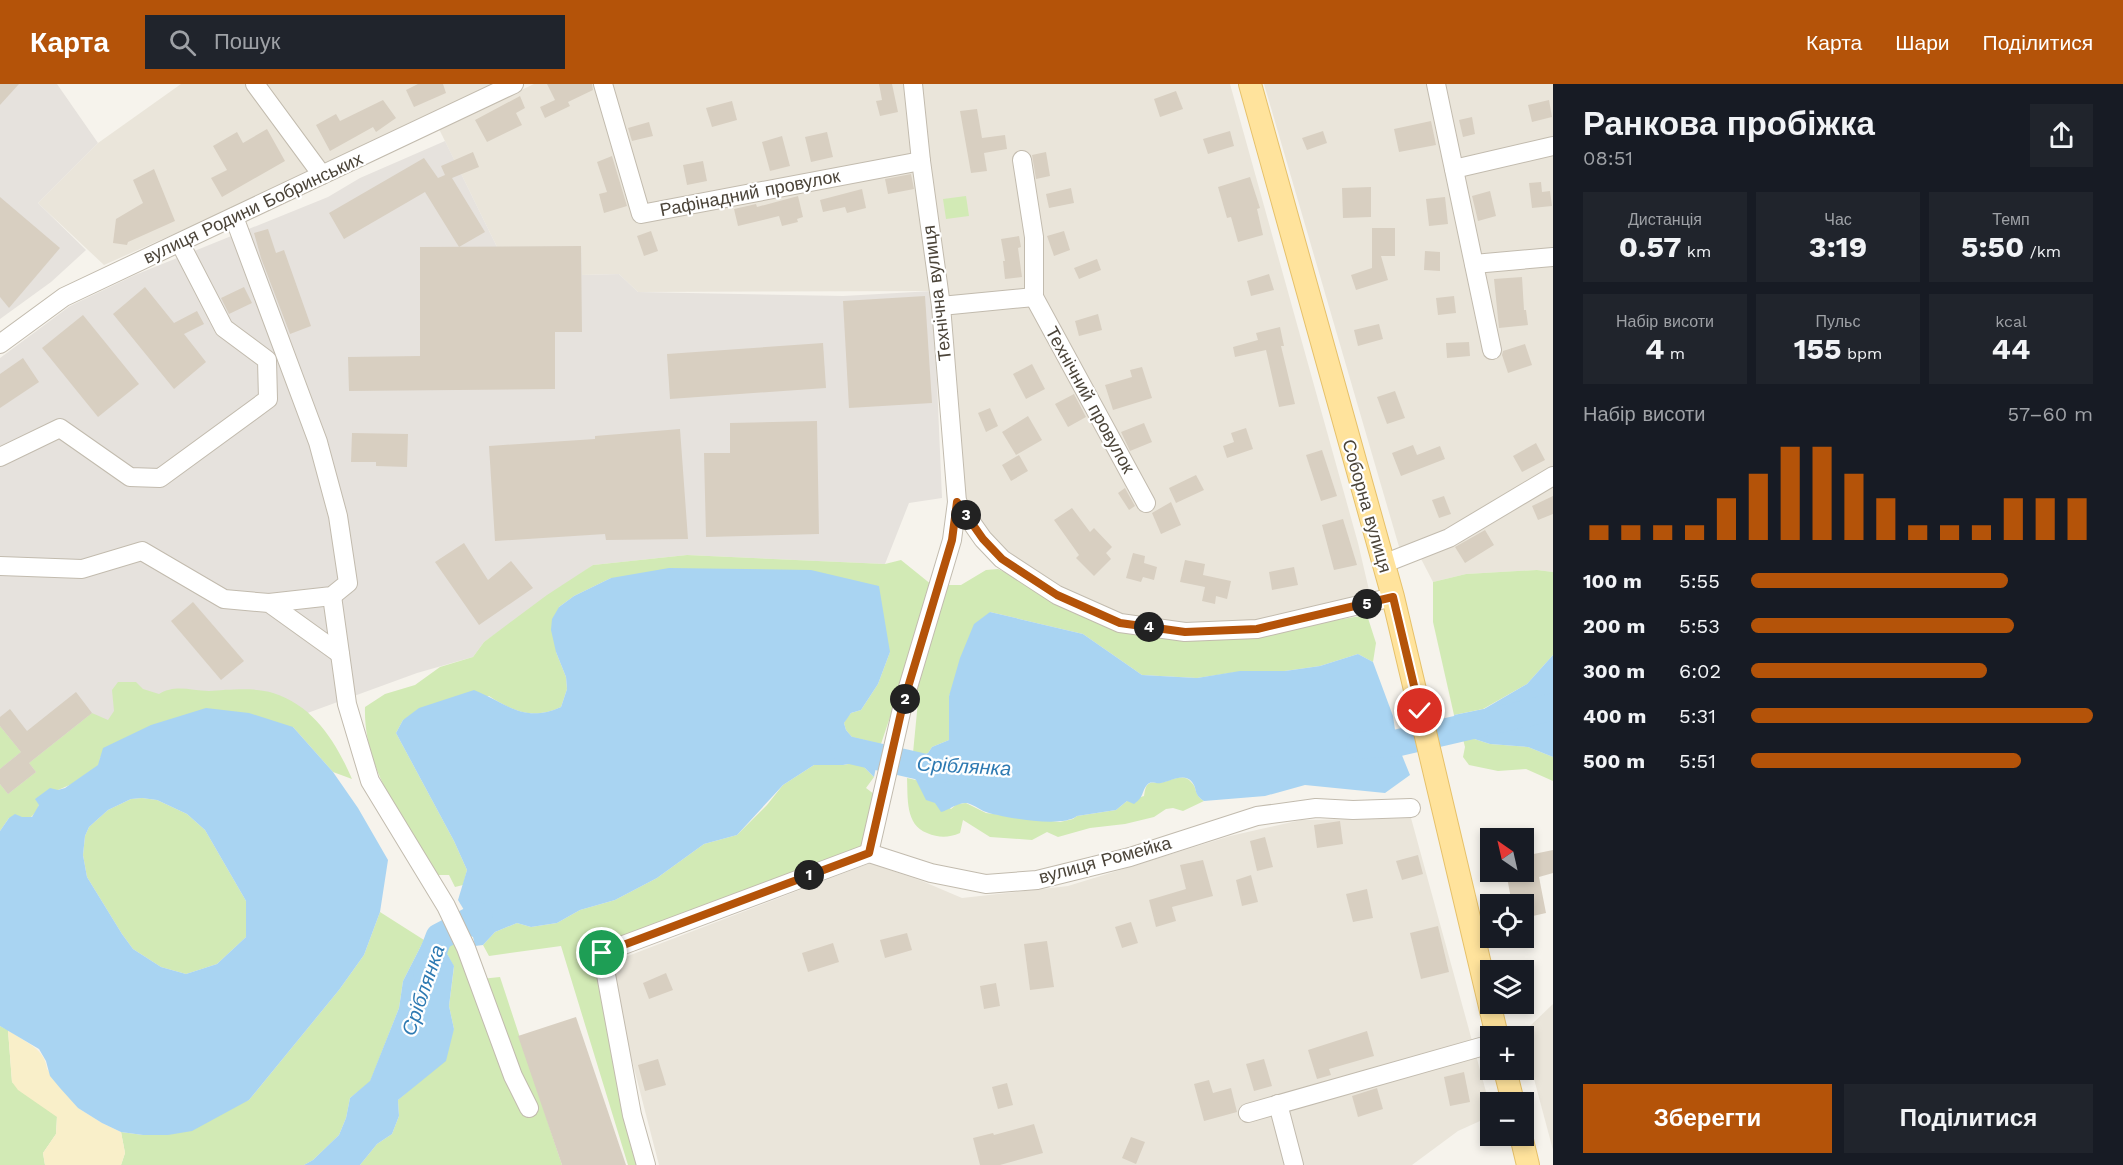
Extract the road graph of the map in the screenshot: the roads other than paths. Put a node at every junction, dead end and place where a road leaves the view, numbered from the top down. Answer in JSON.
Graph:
{"nodes":[{"id":1,"x":255,"y":84,"type":"edge"},
{"id":2,"x":514,"y":84,"type":"edge"},
{"id":3,"x":603,"y":84,"type":"edge"},
{"id":4,"x":913,"y":84,"type":"edge"},
{"id":5,"x":1250,"y":84,"type":"edge"},
{"id":6,"x":1436,"y":84,"type":"edge"},
{"id":7,"x":1553,"y":146,"type":"edge"},
{"id":8,"x":1022,"y":160,"type":"dead end"},
{"id":9,"x":921,"y":161,"type":"junction"},
{"id":10,"x":1454,"y":169,"type":"junction"},
{"id":11,"x":322,"y":175,"type":"junction"},
{"id":12,"x":234,"y":217,"type":"junction"},
{"id":13,"x":180,"y":243,"type":"junction"},
{"id":14,"x":1553,"y":257,"type":"edge"},
{"id":15,"x":1474,"y":264,"type":"junction"},
{"id":16,"x":1034,"y":297,"type":"junction"},
{"id":17,"x":940,"y":306,"type":"junction"},
{"id":18,"x":0,"y":344,"type":"edge"},
{"id":19,"x":1492,"y":350,"type":"dead end"},
{"id":20,"x":0,"y":457,"type":"edge"},
{"id":21,"x":1553,"y":476,"type":"edge"},
{"id":22,"x":957,"y":502,"type":"junction"},
{"id":23,"x":1146,"y":503,"type":"dead end"},
{"id":24,"x":1383,"y":564,"type":"junction"},
{"id":25,"x":0,"y":566,"type":"edge"},
{"id":26,"x":332,"y":596,"type":"junction"},
{"id":27,"x":1393,"y":597,"type":"junction"},
{"id":28,"x":269,"y":603,"type":"junction"},
{"id":29,"x":340,"y":654,"type":"junction"},
{"id":30,"x":1411,"y":808,"type":"dead end"},
{"id":31,"x":869,"y":853,"type":"junction"},
{"id":32,"x":1495,"y":1026,"type":"edge"},
{"id":33,"x":1480,"y":1047,"type":"edge"},
{"id":34,"x":1278,"y":1104,"type":"junction"},
{"id":35,"x":529,"y":1108,"type":"dead end"},
{"id":36,"x":1248,"y":1113,"type":"dead end"},
{"id":37,"x":1523,"y":1146,"type":"edge"},
{"id":38,"x":646,"y":1165,"type":"edge"},
{"id":39,"x":1294,"y":1165,"type":"edge"},
{"id":40,"x":1528,"y":1165,"type":"edge"}],
"edges":[{"from":1,"to":11,"type":"street"},
{"from":2,"to":11,"type":"street","name":"вулиця Родини Бобринських"},
{"from":3,"to":9,"type":"street","name":"Рафінадний провулок"},
{"from":4,"to":9,"type":"street","name":"Технічна вулиця"},
{"from":5,"to":24,"type":"main road","name":"Соборна вулиця"},
{"from":6,"to":10,"type":"street"},
{"from":7,"to":10,"type":"street"},
{"from":8,"to":16,"type":"street","name":"Технічний провулок"},
{"from":9,"to":17,"type":"street","name":"Технічна вулиця"},
{"from":10,"to":15,"type":"street"},
{"from":11,"to":12,"type":"street","name":"вулиця Родини Бобринських"},
{"from":12,"to":13,"type":"street","name":"вулиця Родини Бобринських"},
{"from":12,"to":26,"type":"street"},
{"from":13,"to":18,"type":"street","name":"вулиця Родини Бобринських"},
{"from":13,"to":20,"type":"street"},
{"from":14,"to":15,"type":"street"},
{"from":15,"to":19,"type":"street"},
{"from":16,"to":17,"type":"street"},
{"from":16,"to":23,"type":"street","name":"Технічний провулок"},
{"from":17,"to":22,"type":"street","name":"Технічна вулиця"},
{"from":21,"to":24,"type":"street"},
{"from":22,"to":27,"type":"street"},
{"from":22,"to":31,"type":"street","name":"Технічна вулиця"},
{"from":24,"to":27,"type":"main road","name":"Соборна вулиця"},
{"from":25,"to":28,"type":"street"},
{"from":26,"to":28,"type":"street"},
{"from":26,"to":29,"type":"street"},
{"from":27,"to":32,"type":"main road","name":"Соборна вулиця"},
{"from":28,"to":29,"type":"street"},
{"from":29,"to":35,"type":"street"},
{"from":30,"to":31,"type":"street","name":"вулиця Ромейка"},
{"from":31,"to":38,"type":"street"},
{"from":33,"to":34,"type":"street"},
{"from":34,"to":36,"type":"street"},
{"from":34,"to":39,"type":"street"},
{"from":37,"to":40,"type":"main road"}]}
